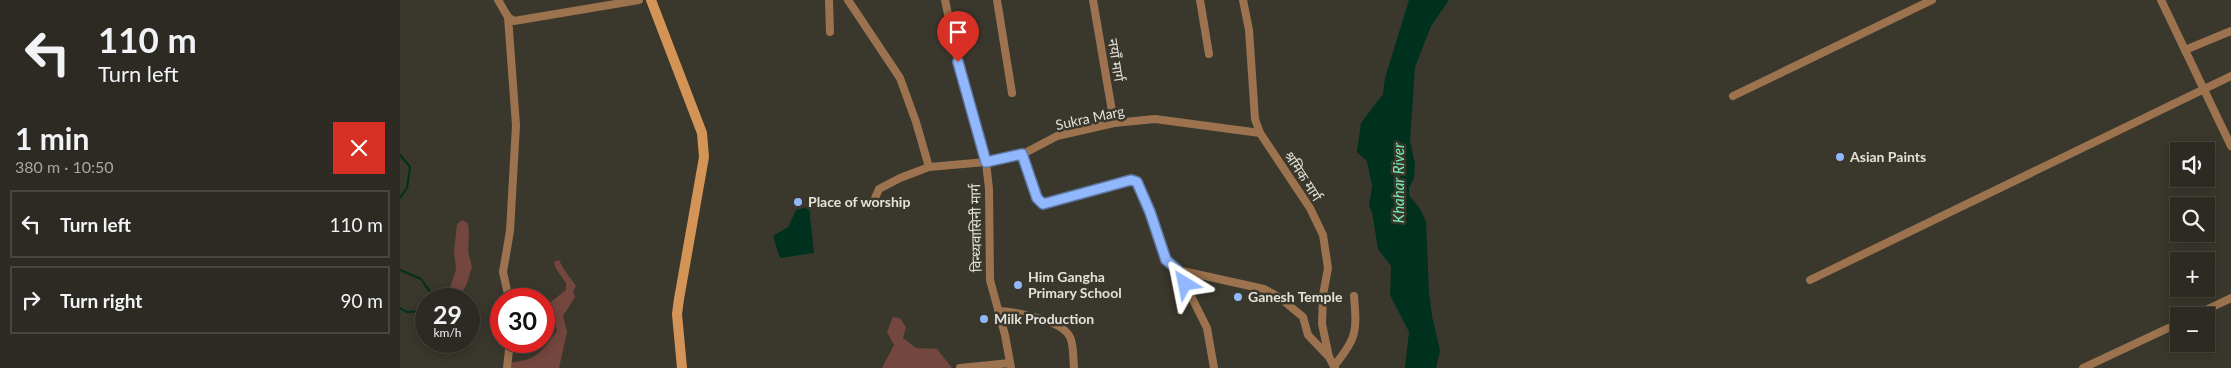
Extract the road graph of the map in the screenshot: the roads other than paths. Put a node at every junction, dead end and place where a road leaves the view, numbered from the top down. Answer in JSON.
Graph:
{"nodes":[{"id":1,"x":498,"y":0,"type":"edge"},
{"id":2,"x":639,"y":0,"type":"edge"},
{"id":3,"x":652,"y":0,"type":"edge"},
{"id":4,"x":829,"y":0,"type":"edge"},
{"id":5,"x":848,"y":0,"type":"edge"},
{"id":6,"x":945,"y":0,"type":"edge"},
{"id":7,"x":997,"y":0,"type":"edge"},
{"id":8,"x":1093,"y":0,"type":"edge"},
{"id":9,"x":1200,"y":0,"type":"edge"},
{"id":10,"x":1243,"y":0,"type":"edge"},
{"id":11,"x":1932,"y":0,"type":"edge"},
{"id":12,"x":2161,"y":0,"type":"edge"},
{"id":13,"x":508,"y":17,"type":"junction"},
{"id":14,"x":2231,"y":31,"type":"edge"},
{"id":15,"x":830,"y":32,"type":"dead end"},
{"id":16,"x":2185,"y":50,"type":"junction"},
{"id":17,"x":1209,"y":54,"type":"dead end"},
{"id":18,"x":2231,"y":76,"type":"edge"},
{"id":19,"x":2204,"y":89,"type":"junction"},
{"id":20,"x":1012,"y":93,"type":"dead end"},
{"id":21,"x":1733,"y":96,"type":"dead end"},
{"id":22,"x":1114,"y":123,"type":"junction"},
{"id":23,"x":1260,"y":134,"type":"junction"},
{"id":24,"x":2231,"y":146,"type":"edge"},
{"id":25,"x":1022,"y":154,"type":"junction"},
{"id":26,"x":986,"y":162,"type":"junction"},
{"id":27,"x":929,"y":167,"type":"junction"},
{"id":28,"x":872,"y":205,"type":"dead end"},
{"id":29,"x":1178,"y":270,"type":"junction"},
{"id":30,"x":1810,"y":280,"type":"dead end"},
{"id":31,"x":507,"y":288,"type":"edge"},
{"id":32,"x":1354,"y":296,"type":"dead end"},
{"id":33,"x":2231,"y":298,"type":"edge"},
{"id":34,"x":2212,"y":307,"type":"edge"},
{"id":35,"x":998,"y":311,"type":"junction"},
{"id":36,"x":2170,"y":327,"type":"edge"},
{"id":37,"x":509,"y":353,"type":"edge"},
{"id":38,"x":1329,"y":357,"type":"junction"},
{"id":39,"x":1010,"y":365,"type":"edge"},
{"id":40,"x":1334,"y":367,"type":"edge"},
{"id":41,"x":507,"y":368,"type":"edge"},
{"id":42,"x":682,"y":368,"type":"edge"},
{"id":43,"x":960,"y":368,"type":"edge"},
{"id":44,"x":1074,"y":368,"type":"edge"},
{"id":45,"x":1214,"y":368,"type":"edge"},
{"id":46,"x":2083,"y":368,"type":"edge"}],
"edges":[{"from":1,"to":13,"type":"street"},
{"from":2,"to":13,"type":"street"},
{"from":3,"to":42,"type":"main road"},
{"from":4,"to":15,"type":"street"},
{"from":5,"to":27,"type":"street"},
{"from":6,"to":26,"type":"street","name":"विन्ध्यवासिनी मार्ग"},
{"from":7,"to":20,"type":"street"},
{"from":8,"to":22,"type":"street","name":"नयाँ मार्ग"},
{"from":9,"to":17,"type":"street"},
{"from":10,"to":23,"type":"street","name":"श्रमिक मार्ग"},
{"from":11,"to":21,"type":"street"},
{"from":12,"to":16,"type":"street"},
{"from":13,"to":31,"type":"street"},
{"from":14,"to":16,"type":"street"},
{"from":16,"to":19,"type":"street"},
{"from":18,"to":19,"type":"street"},
{"from":19,"to":24,"type":"street"},
{"from":19,"to":30,"type":"street"},
{"from":22,"to":23,"type":"street","name":"Sukra Marg"},
{"from":22,"to":25,"type":"street","name":"Sukra Marg"},
{"from":23,"to":38,"type":"street","name":"श्रमिक मार्ग"},
{"from":25,"to":26,"type":"street","name":"Sukra Marg"},
{"from":25,"to":29,"type":"street"},
{"from":26,"to":27,"type":"street","name":"Sukra Marg"},
{"from":26,"to":35,"type":"street","name":"विन्ध्यवासिनी मार्ग"},
{"from":27,"to":28,"type":"street","name":"Sukra Marg"},
{"from":29,"to":38,"type":"street"},
{"from":29,"to":45,"type":"street"},
{"from":32,"to":40,"type":"street"},
{"from":33,"to":34,"type":"street"},
{"from":35,"to":39,"type":"street","name":"विन्ध्यवासिनी मार्ग"},
{"from":35,"to":44,"type":"street"},
{"from":36,"to":46,"type":"street"},
{"from":37,"to":41,"type":"street"},
{"from":38,"to":40,"type":"street","name":"श्रमिक मार्ग"},
{"from":39,"to":43,"type":"street"}]}
